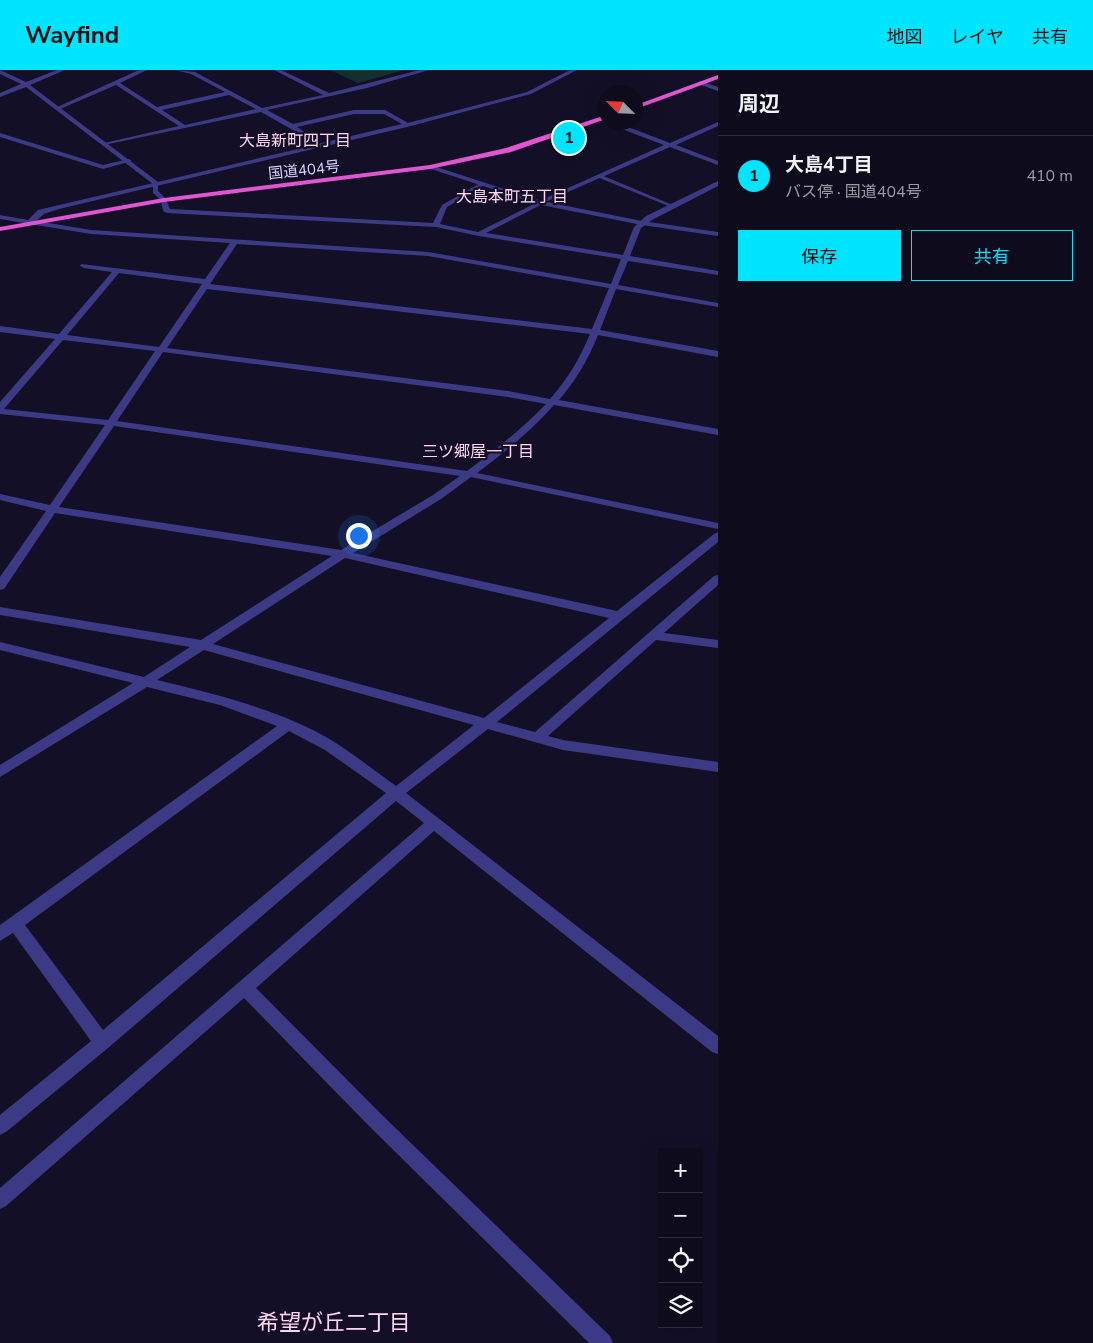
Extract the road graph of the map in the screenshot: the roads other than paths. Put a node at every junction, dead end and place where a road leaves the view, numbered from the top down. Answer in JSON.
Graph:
{"nodes":[{"id":1,"x":62,"y":70,"type":"edge"},
{"id":2,"x":144,"y":70,"type":"edge"},
{"id":3,"x":178,"y":70,"type":"edge"},
{"id":4,"x":277,"y":70,"type":"edge"},
{"id":5,"x":426,"y":70,"type":"edge"},
{"id":6,"x":574,"y":70,"type":"edge"},
{"id":7,"x":0,"y":72,"type":"edge"},
{"id":8,"x":718,"y":77,"type":"edge"},
{"id":9,"x":117,"y":83,"type":"junction"},
{"id":10,"x":700,"y":83,"type":"junction"},
{"id":11,"x":28,"y":85,"type":"junction"},
{"id":12,"x":718,"y":89,"type":"edge"},
{"id":13,"x":229,"y":93,"type":"junction"},
{"id":14,"x":0,"y":95,"type":"edge"},
{"id":15,"x":328,"y":95,"type":"junction"},
{"id":16,"x":643,"y":103,"type":"edge"},
{"id":17,"x":58,"y":108,"type":"junction"},
{"id":18,"x":156,"y":108,"type":"junction"},
{"id":19,"x":261,"y":110,"type":"junction"},
{"id":20,"x":598,"y":122,"type":"edge"},
{"id":21,"x":718,"y":124,"type":"edge"},
{"id":22,"x":407,"y":125,"type":"junction"},
{"id":23,"x":292,"y":126,"type":"junction"},
{"id":24,"x":184,"y":127,"type":"junction"},
{"id":25,"x":631,"y":130,"type":"edge"},
{"id":26,"x":0,"y":135,"type":"edge"},
{"id":27,"x":106,"y":144,"type":"junction"},
{"id":28,"x":314,"y":145,"type":"junction"},
{"id":29,"x":669,"y":145,"type":"junction"},
{"id":30,"x":129,"y":161,"type":"junction"},
{"id":31,"x":718,"y":163,"type":"edge"},
{"id":32,"x":430,"y":167,"type":"junction"},
{"id":33,"x":599,"y":176,"type":"junction"},
{"id":34,"x":156,"y":183,"type":"junction"},
{"id":35,"x":718,"y":183,"type":"edge"},
{"id":36,"x":482,"y":184,"type":"junction"},
{"id":37,"x":164,"y":200,"type":"junction"},
{"id":38,"x":541,"y":203,"type":"junction"},
{"id":39,"x":673,"y":206,"type":"junction"},
{"id":40,"x":0,"y":217,"type":"edge"},
{"id":41,"x":30,"y":222,"type":"junction"},
{"id":42,"x":642,"y":222,"type":"junction"},
{"id":43,"x":436,"y":224,"type":"junction"},
{"id":44,"x":0,"y":229,"type":"edge"},
{"id":45,"x":479,"y":234,"type":"junction"},
{"id":46,"x":718,"y":234,"type":"edge"},
{"id":47,"x":235,"y":241,"type":"junction"},
{"id":48,"x":625,"y":258,"type":"junction"},
{"id":49,"x":84,"y":266,"type":"dead end"},
{"id":50,"x":116,"y":271,"type":"junction"},
{"id":51,"x":718,"y":273,"type":"edge"},
{"id":52,"x":206,"y":284,"type":"junction"},
{"id":53,"x":612,"y":287,"type":"junction"},
{"id":54,"x":718,"y":305,"type":"edge"},
{"id":55,"x":0,"y":329,"type":"edge"},
{"id":56,"x":596,"y":332,"type":"junction"},
{"id":57,"x":61,"y":337,"type":"junction"},
{"id":58,"x":162,"y":350,"type":"junction"},
{"id":59,"x":718,"y":354,"type":"edge"},
{"id":60,"x":553,"y":401,"type":"junction"},
{"id":61,"x":0,"y":410,"type":"edge"},
{"id":62,"x":110,"y":423,"type":"junction"},
{"id":63,"x":718,"y":432,"type":"edge"},
{"id":64,"x":469,"y":474,"type":"junction"},
{"id":65,"x":0,"y":497,"type":"edge"},
{"id":66,"x":52,"y":509,"type":"junction"},
{"id":67,"x":718,"y":526,"type":"edge"},
{"id":68,"x":718,"y":536,"type":"edge"},
{"id":69,"x":343,"y":554,"type":"junction"},
{"id":70,"x":718,"y":580,"type":"edge"},
{"id":71,"x":0,"y":586,"type":"edge"},
{"id":72,"x":0,"y":611,"type":"edge"},
{"id":73,"x":619,"y":616,"type":"junction"},
{"id":74,"x":654,"y":636,"type":"junction"},
{"id":75,"x":718,"y":644,"type":"edge"},
{"id":76,"x":204,"y":645,"type":"junction"},
{"id":77,"x":0,"y":646,"type":"edge"},
{"id":78,"x":145,"y":682,"type":"junction"},
{"id":79,"x":485,"y":724,"type":"junction"},
{"id":80,"x":288,"y":725,"type":"junction"},
{"id":81,"x":538,"y":737,"type":"junction"},
{"id":82,"x":718,"y":768,"type":"edge"},
{"id":83,"x":0,"y":772,"type":"edge"},
{"id":84,"x":396,"y":793,"type":"junction"},
{"id":85,"x":434,"y":823,"type":"junction"},
{"id":86,"x":15,"y":924,"type":"junction"},
{"id":87,"x":0,"y":934,"type":"edge"},
{"id":88,"x":245,"y":988,"type":"junction"},
{"id":89,"x":102,"y":1042,"type":"junction"},
{"id":90,"x":718,"y":1046,"type":"edge"},
{"id":91,"x":0,"y":1126,"type":"edge"},
{"id":92,"x":0,"y":1200,"type":"edge"},
{"id":93,"x":603,"y":1343,"type":"edge"}],
"edges":[{"from":1,"to":11,"type":"street"},
{"from":2,"to":9,"type":"street"},
{"from":3,"to":13,"type":"street"},
{"from":4,"to":15,"type":"street"},
{"from":5,"to":15,"type":"street"},
{"from":6,"to":22,"type":"street"},
{"from":7,"to":11,"type":"street"},
{"from":8,"to":10,"type":"highway"},
{"from":9,"to":17,"type":"street"},
{"from":9,"to":18,"type":"street"},
{"from":10,"to":12,"type":"street"},
{"from":10,"to":16,"type":"highway"},
{"from":11,"to":14,"type":"street"},
{"from":11,"to":17,"type":"street"},
{"from":13,"to":18,"type":"street"},
{"from":13,"to":19,"type":"street"},
{"from":15,"to":19,"type":"street"},
{"from":17,"to":27,"type":"street"},
{"from":18,"to":24,"type":"street"},
{"from":19,"to":23,"type":"street"},
{"from":19,"to":24,"type":"street"},
{"from":20,"to":32,"type":"highway","name":"国道404号"},
{"from":21,"to":29,"type":"street"},
{"from":22,"to":23,"type":"street"},
{"from":22,"to":28,"type":"street"},
{"from":23,"to":28,"type":"street"},
{"from":24,"to":27,"type":"street"},
{"from":25,"to":29,"type":"street"},
{"from":26,"to":30,"type":"street"},
{"from":27,"to":30,"type":"street"},
{"from":28,"to":34,"type":"street"},
{"from":29,"to":31,"type":"street"},
{"from":29,"to":33,"type":"street"},
{"from":30,"to":34,"type":"street"},
{"from":32,"to":36,"type":"street"},
{"from":32,"to":37,"type":"highway","name":"国道404号"},
{"from":33,"to":38,"type":"street"},
{"from":33,"to":39,"type":"lane"},
{"from":34,"to":37,"type":"street"},
{"from":34,"to":41,"type":"street"},
{"from":35,"to":39,"type":"street"},
{"from":36,"to":38,"type":"street"},
{"from":36,"to":43,"type":"street"},
{"from":37,"to":41,"type":"highway","name":"国道404号"},
{"from":37,"to":43,"type":"street"},
{"from":38,"to":42,"type":"street"},
{"from":38,"to":45,"type":"street"},
{"from":39,"to":42,"type":"street"},
{"from":40,"to":41,"type":"street"},
{"from":41,"to":44,"type":"highway","name":"国道404号"},
{"from":41,"to":47,"type":"street"},
{"from":42,"to":46,"type":"street"},
{"from":42,"to":48,"type":"street"},
{"from":43,"to":45,"type":"street"},
{"from":45,"to":48,"type":"street"},
{"from":47,"to":52,"type":"street"},
{"from":47,"to":53,"type":"street"},
{"from":48,"to":51,"type":"street"},
{"from":48,"to":53,"type":"street"},
{"from":49,"to":50,"type":"street"},
{"from":50,"to":52,"type":"street"},
{"from":50,"to":57,"type":"street"},
{"from":52,"to":56,"type":"street"},
{"from":52,"to":58,"type":"street"},
{"from":53,"to":54,"type":"street"},
{"from":53,"to":56,"type":"street"},
{"from":55,"to":57,"type":"street"},
{"from":56,"to":59,"type":"street"},
{"from":56,"to":60,"type":"street"},
{"from":57,"to":58,"type":"street"},
{"from":57,"to":61,"type":"street"},
{"from":58,"to":60,"type":"street"},
{"from":58,"to":62,"type":"street"},
{"from":60,"to":63,"type":"street"},
{"from":60,"to":64,"type":"street"},
{"from":61,"to":62,"type":"street"},
{"from":62,"to":64,"type":"street"},
{"from":62,"to":66,"type":"street"},
{"from":64,"to":67,"type":"street"},
{"from":64,"to":69,"type":"street"},
{"from":65,"to":66,"type":"street"},
{"from":66,"to":69,"type":"street"},
{"from":66,"to":71,"type":"street"},
{"from":68,"to":73,"type":"street"},
{"from":69,"to":73,"type":"street"},
{"from":69,"to":76,"type":"street"},
{"from":70,"to":74,"type":"street"},
{"from":72,"to":76,"type":"street"},
{"from":73,"to":79,"type":"street"},
{"from":74,"to":75,"type":"street"},
{"from":74,"to":81,"type":"street"},
{"from":76,"to":78,"type":"street"},
{"from":76,"to":79,"type":"street"},
{"from":77,"to":78,"type":"street"},
{"from":78,"to":80,"type":"street"},
{"from":78,"to":83,"type":"street"},
{"from":79,"to":81,"type":"street"},
{"from":79,"to":84,"type":"street"},
{"from":80,"to":84,"type":"street"},
{"from":80,"to":86,"type":"street"},
{"from":81,"to":82,"type":"street"},
{"from":84,"to":85,"type":"street"},
{"from":84,"to":89,"type":"street"},
{"from":85,"to":88,"type":"street"},
{"from":85,"to":90,"type":"street"},
{"from":86,"to":87,"type":"street"},
{"from":86,"to":89,"type":"street"},
{"from":88,"to":92,"type":"street"},
{"from":88,"to":93,"type":"street"},
{"from":89,"to":91,"type":"street"}]}
